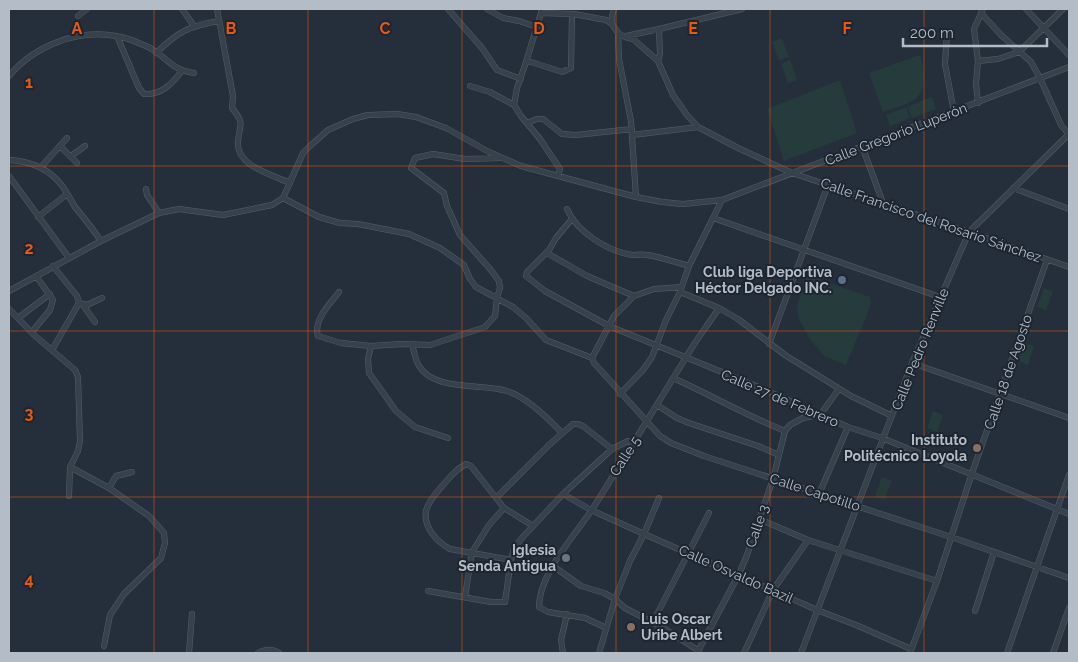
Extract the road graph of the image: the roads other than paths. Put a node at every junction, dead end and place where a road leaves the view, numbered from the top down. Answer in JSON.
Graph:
{"nodes":[{"id":1,"x":87,"y":9,"type":"edge"},
{"id":2,"x":182,"y":9,"type":"edge"},
{"id":3,"x":217,"y":9,"type":"edge"},
{"id":4,"x":448,"y":9,"type":"edge"},
{"id":5,"x":488,"y":9,"type":"edge"},
{"id":6,"x":614,"y":9,"type":"edge"},
{"id":7,"x":742,"y":9,"type":"edge"},
{"id":8,"x":1026,"y":9,"type":"edge"},
{"id":9,"x":1063,"y":9,"type":"edge"},
{"id":10,"x":541,"y":11,"type":"edge"},
{"id":11,"x":982,"y":11,"type":"edge"},
{"id":12,"x":572,"y":14,"type":"junction"},
{"id":13,"x":78,"y":16,"type":"dead end"},
{"id":14,"x":219,"y":21,"type":"junction"},
{"id":15,"x":612,"y":24,"type":"junction"},
{"id":16,"x":194,"y":26,"type":"junction"},
{"id":17,"x":537,"y":27,"type":"junction"},
{"id":18,"x":1044,"y":27,"type":"junction"},
{"id":19,"x":658,"y":29,"type":"junction"},
{"id":20,"x":947,"y":33,"type":"dead end"},
{"id":21,"x":621,"y":34,"type":"junction"},
{"id":22,"x":117,"y":36,"type":"junction"},
{"id":23,"x":1019,"y":52,"type":"junction"},
{"id":24,"x":156,"y":53,"type":"junction"},
{"id":25,"x":1069,"y":55,"type":"edge"},
{"id":26,"x":658,"y":61,"type":"junction"},
{"id":27,"x":978,"y":61,"type":"junction"},
{"id":28,"x":526,"y":62,"type":"junction"},
{"id":29,"x":1069,"y":67,"type":"edge"},
{"id":30,"x":181,"y":72,"type":"junction"},
{"id":31,"x":194,"y":73,"type":"dead end"},
{"id":32,"x":9,"y":76,"type":"edge"},
{"id":33,"x":1040,"y":78,"type":"junction"},
{"id":34,"x":521,"y":79,"type":"junction"},
{"id":35,"x":470,"y":86,"type":"dead end"},
{"id":36,"x":978,"y":103,"type":"junction"},
{"id":37,"x":514,"y":105,"type":"junction"},
{"id":38,"x":954,"y":112,"type":"junction"},
{"id":39,"x":529,"y":126,"type":"junction"},
{"id":40,"x":698,"y":127,"type":"junction"},
{"id":41,"x":632,"y":132,"type":"junction"},
{"id":42,"x":1069,"y":135,"type":"edge"},
{"id":43,"x":67,"y":138,"type":"dead end"},
{"id":44,"x":60,"y":146,"type":"junction"},
{"id":45,"x":84,"y":146,"type":"dead end"},
{"id":46,"x":862,"y":146,"type":"junction"},
{"id":47,"x":71,"y":156,"type":"junction"},
{"id":48,"x":502,"y":158,"type":"junction"},
{"id":49,"x":9,"y":160,"type":"edge"},
{"id":50,"x":76,"y":163,"type":"dead end"},
{"id":51,"x":41,"y":167,"type":"junction"},
{"id":52,"x":792,"y":173,"type":"junction"},
{"id":53,"x":9,"y":176,"type":"edge"},
{"id":54,"x":558,"y":176,"type":"junction"},
{"id":55,"x":290,"y":183,"type":"junction"},
{"id":56,"x":828,"y":185,"type":"junction"},
{"id":57,"x":1013,"y":188,"type":"junction"},
{"id":58,"x":146,"y":189,"type":"dead end"},
{"id":59,"x":67,"y":194,"type":"junction"},
{"id":60,"x":636,"y":196,"type":"junction"},
{"id":61,"x":283,"y":198,"type":"junction"},
{"id":62,"x":722,"y":200,"type":"junction"},
{"id":63,"x":883,"y":203,"type":"junction"},
{"id":64,"x":567,"y":209,"type":"dead end"},
{"id":65,"x":1069,"y":209,"type":"edge"},
{"id":66,"x":159,"y":213,"type":"junction"},
{"id":67,"x":38,"y":217,"type":"junction"},
{"id":68,"x":714,"y":218,"type":"junction"},
{"id":69,"x":572,"y":219,"type":"junction"},
{"id":70,"x":970,"y":232,"type":"junction"},
{"id":71,"x":101,"y":241,"type":"junction"},
{"id":72,"x":803,"y":249,"type":"junction"},
{"id":73,"x":546,"y":253,"type":"junction"},
{"id":74,"x":69,"y":258,"type":"junction"},
{"id":75,"x":1047,"y":260,"type":"junction"},
{"id":76,"x":53,"y":266,"type":"junction"},
{"id":77,"x":689,"y":266,"type":"junction"},
{"id":78,"x":1069,"y":268,"type":"edge"},
{"id":79,"x":36,"y":276,"type":"junction"},
{"id":80,"x":681,"y":289,"type":"junction"},
{"id":81,"x":9,"y":291,"type":"edge"},
{"id":82,"x":338,"y":292,"type":"dead end"},
{"id":83,"x":50,"y":294,"type":"junction"},
{"id":84,"x":634,"y":296,"type":"junction"},
{"id":85,"x":940,"y":297,"type":"junction"},
{"id":86,"x":102,"y":298,"type":"dead end"},
{"id":87,"x":496,"y":298,"type":"junction"},
{"id":88,"x":81,"y":304,"type":"junction"},
{"id":89,"x":719,"y":308,"type":"junction"},
{"id":90,"x":9,"y":309,"type":"edge"},
{"id":91,"x":18,"y":318,"type":"junction"},
{"id":92,"x":95,"y":322,"type":"dead end"},
{"id":93,"x":609,"y":326,"type":"junction"},
{"id":94,"x":32,"y":332,"type":"junction"},
{"id":95,"x":656,"y":344,"type":"junction"},
{"id":96,"x":769,"y":344,"type":"junction"},
{"id":97,"x":412,"y":345,"type":"junction"},
{"id":98,"x":372,"y":346,"type":"junction"},
{"id":99,"x":52,"y":350,"type":"junction"},
{"id":100,"x":686,"y":357,"type":"junction"},
{"id":101,"x":592,"y":358,"type":"junction"},
{"id":102,"x":912,"y":363,"type":"junction"},
{"id":103,"x":674,"y":378,"type":"junction"},
{"id":104,"x":839,"y":389,"type":"junction"},
{"id":105,"x":1001,"y":393,"type":"junction"},
{"id":106,"x":620,"y":394,"type":"junction"},
{"id":107,"x":658,"y":405,"type":"junction"},
{"id":108,"x":820,"y":416,"type":"junction"},
{"id":109,"x":892,"y":416,"type":"junction"},
{"id":110,"x":1069,"y":418,"type":"edge"},
{"id":111,"x":647,"y":423,"type":"junction"},
{"id":112,"x":848,"y":427,"type":"junction"},
{"id":113,"x":785,"y":431,"type":"junction"},
{"id":114,"x":562,"y":432,"type":"junction"},
{"id":115,"x":448,"y":438,"type":"dead end"},
{"id":116,"x":882,"y":438,"type":"junction"},
{"id":117,"x":633,"y":442,"type":"junction"},
{"id":118,"x":612,"y":449,"type":"junction"},
{"id":119,"x":779,"y":455,"type":"junction"},
{"id":120,"x":70,"y":467,"type":"junction"},
{"id":121,"x":132,"y":472,"type":"dead end"},
{"id":122,"x":972,"y":473,"type":"junction"},
{"id":123,"x":1069,"y":475,"type":"edge"},
{"id":124,"x":773,"y":479,"type":"junction"},
{"id":125,"x":109,"y":488,"type":"junction"},
{"id":126,"x":563,"y":494,"type":"junction"},
{"id":127,"x":819,"y":494,"type":"junction"},
{"id":128,"x":69,"y":496,"type":"dead end"},
{"id":129,"x":496,"y":498,"type":"junction"},
{"id":130,"x":659,"y":498,"type":"dead end"},
{"id":131,"x":857,"y":506,"type":"junction"},
{"id":132,"x":504,"y":508,"type":"junction"},
{"id":133,"x":1058,"y":509,"type":"junction"},
{"id":134,"x":591,"y":510,"type":"junction"},
{"id":135,"x":709,"y":513,"type":"dead end"},
{"id":136,"x":1069,"y":514,"type":"edge"},
{"id":137,"x":759,"y":519,"type":"junction"},
{"id":138,"x":533,"y":526,"type":"junction"},
{"id":139,"x":644,"y":534,"type":"junction"},
{"id":140,"x":951,"y":537,"type":"junction"},
{"id":141,"x":808,"y":540,"type":"junction"},
{"id":142,"x":841,"y":550,"type":"junction"},
{"id":143,"x":472,"y":552,"type":"junction"},
{"id":144,"x":689,"y":552,"type":"junction"},
{"id":145,"x":994,"y":552,"type":"junction"},
{"id":146,"x":511,"y":560,"type":"junction"},
{"id":147,"x":553,"y":566,"type":"junction"},
{"id":148,"x":1038,"y":567,"type":"junction"},
{"id":149,"x":738,"y":574,"type":"junction"},
{"id":150,"x":1069,"y":578,"type":"edge"},
{"id":151,"x":936,"y":581,"type":"junction"},
{"id":152,"x":773,"y":590,"type":"junction"},
{"id":153,"x":428,"y":591,"type":"dead end"},
{"id":154,"x":465,"y":597,"type":"junction"},
{"id":155,"x":615,"y":599,"type":"junction"},
{"id":156,"x":1069,"y":608,"type":"edge"},
{"id":157,"x":817,"y":610,"type":"junction"},
{"id":158,"x":975,"y":611,"type":"dead end"},
{"id":159,"x":192,"y":614,"type":"dead end"},
{"id":160,"x":567,"y":614,"type":"junction"},
{"id":161,"x":653,"y":622,"type":"junction"},
{"id":162,"x":606,"y":628,"type":"junction"},
{"id":163,"x":104,"y":646,"type":"dead end"},
{"id":164,"x":698,"y":652,"type":"edge"},
{"id":165,"x":911,"y":652,"type":"edge"},
{"id":166,"x":189,"y":653,"type":"edge"},
{"id":167,"x":258,"y":653,"type":"edge"},
{"id":168,"x":279,"y":653,"type":"edge"},
{"id":169,"x":563,"y":653,"type":"edge"},
{"id":170,"x":599,"y":653,"type":"edge"},
{"id":171,"x":744,"y":653,"type":"edge"},
{"id":172,"x":801,"y":653,"type":"edge"},
{"id":173,"x":1007,"y":653,"type":"edge"},
{"id":174,"x":1052,"y":653,"type":"edge"}],
"edges":[{"from":1,"to":13,"type":"street"},
{"from":2,"to":16,"type":"street"},
{"from":3,"to":14,"type":"street"},
{"from":4,"to":34,"type":"street"},
{"from":5,"to":17,"type":"street"},
{"from":6,"to":15,"type":"street"},
{"from":7,"to":19,"type":"street"},
{"from":8,"to":18,"type":"street"},
{"from":9,"to":18,"type":"street"},
{"from":10,"to":12,"type":"street"},
{"from":10,"to":17,"type":"street"},
{"from":11,"to":23,"type":"street"},
{"from":11,"to":27,"type":"street"},
{"from":12,"to":15,"type":"street"},
{"from":12,"to":28,"type":"street"},
{"from":14,"to":16,"type":"street"},
{"from":14,"to":55,"type":"street"},
{"from":15,"to":21,"type":"street"},
{"from":16,"to":24,"type":"street"},
{"from":17,"to":28,"type":"street"},
{"from":18,"to":23,"type":"street"},
{"from":18,"to":25,"type":"street"},
{"from":19,"to":21,"type":"street"},
{"from":19,"to":26,"type":"street"},
{"from":20,"to":38,"type":"street"},
{"from":21,"to":26,"type":"street"},
{"from":21,"to":41,"type":"street"},
{"from":22,"to":24,"type":"street"},
{"from":22,"to":30,"type":"street"},
{"from":22,"to":32,"type":"street"},
{"from":23,"to":27,"type":"street"},
{"from":23,"to":33,"type":"street"},
{"from":24,"to":30,"type":"street"},
{"from":26,"to":40,"type":"street"},
{"from":27,"to":36,"type":"street"},
{"from":28,"to":34,"type":"street"},
{"from":29,"to":33,"type":"street","name":"Calle Gregorio Luperón"},
{"from":30,"to":31,"type":"street"},
{"from":33,"to":36,"type":"street","name":"Calle Gregorio Luperón"},
{"from":33,"to":42,"type":"street"},
{"from":34,"to":37,"type":"street"},
{"from":35,"to":37,"type":"street"},
{"from":36,"to":38,"type":"street","name":"Calle Gregorio Luperón"},
{"from":37,"to":39,"type":"street"},
{"from":38,"to":46,"type":"street","name":"Calle Gregorio Luperón"},
{"from":39,"to":41,"type":"street"},
{"from":39,"to":54,"type":"street"},
{"from":40,"to":41,"type":"street"},
{"from":40,"to":52,"type":"street","name":"Calle Francisco del Rosario Sánchez"},
{"from":41,"to":60,"type":"street"},
{"from":42,"to":57,"type":"street","name":"Calle Pedro Renville"},
{"from":43,"to":44,"type":"street"},
{"from":44,"to":47,"type":"street"},
{"from":44,"to":51,"type":"street"},
{"from":45,"to":47,"type":"street"},
{"from":46,"to":52,"type":"street","name":"Calle Gregorio Luperón"},
{"from":46,"to":63,"type":"street"},
{"from":47,"to":50,"type":"street"},
{"from":48,"to":54,"type":"street","name":"Calle Gregorio Luperón"},
{"from":48,"to":55,"type":"street"},
{"from":48,"to":87,"type":"street"},
{"from":49,"to":51,"type":"street"},
{"from":51,"to":59,"type":"street"},
{"from":52,"to":56,"type":"street","name":"Calle Francisco del Rosario Sánchez"},
{"from":52,"to":62,"type":"street","name":"Calle Gregorio Luperón"},
{"from":53,"to":67,"type":"street"},
{"from":54,"to":60,"type":"street","name":"Calle Gregorio Luperón"},
{"from":55,"to":61,"type":"street"},
{"from":56,"to":63,"type":"street","name":"Calle Francisco del Rosario Sánchez"},
{"from":56,"to":72,"type":"street"},
{"from":57,"to":65,"type":"street"},
{"from":57,"to":70,"type":"street","name":"Calle Pedro Renville"},
{"from":58,"to":66,"type":"street"},
{"from":59,"to":67,"type":"street"},
{"from":59,"to":71,"type":"street"},
{"from":60,"to":62,"type":"street","name":"Calle Gregorio Luperón"},
{"from":61,"to":66,"type":"street"},
{"from":61,"to":87,"type":"street"},
{"from":62,"to":68,"type":"street"},
{"from":63,"to":70,"type":"street","name":"Calle Francisco del Rosario Sánchez"},
{"from":64,"to":69,"type":"street"},
{"from":66,"to":71,"type":"street"},
{"from":67,"to":74,"type":"street"},
{"from":68,"to":72,"type":"street"},
{"from":68,"to":77,"type":"street"},
{"from":69,"to":73,"type":"street"},
{"from":69,"to":77,"type":"street"},
{"from":70,"to":75,"type":"street","name":"Calle Francisco del Rosario Sánchez"},
{"from":70,"to":85,"type":"street","name":"Calle Pedro Renville"},
{"from":71,"to":74,"type":"street"},
{"from":72,"to":85,"type":"street"},
{"from":72,"to":96,"type":"street"},
{"from":73,"to":84,"type":"street"},
{"from":73,"to":93,"type":"street","name":"Calle 27 de Febrero"},
{"from":74,"to":76,"type":"street"},
{"from":75,"to":78,"type":"street","name":"Calle Francisco del Rosario Sánchez"},
{"from":75,"to":105,"type":"street","name":"Calle 18 de Agosto"},
{"from":76,"to":79,"type":"street"},
{"from":76,"to":88,"type":"street"},
{"from":77,"to":80,"type":"street"},
{"from":79,"to":81,"type":"street"},
{"from":79,"to":83,"type":"street"},
{"from":80,"to":84,"type":"street"},
{"from":80,"to":89,"type":"street"},
{"from":80,"to":95,"type":"street"},
{"from":82,"to":98,"type":"street"},
{"from":83,"to":91,"type":"street"},
{"from":83,"to":94,"type":"street"},
{"from":84,"to":93,"type":"street"},
{"from":85,"to":102,"type":"street","name":"Calle Pedro Renville"},
{"from":86,"to":88,"type":"street"},
{"from":87,"to":97,"type":"street"},
{"from":87,"to":101,"type":"street"},
{"from":88,"to":92,"type":"street"},
{"from":88,"to":99,"type":"street"},
{"from":89,"to":96,"type":"street"},
{"from":89,"to":100,"type":"street","name":"Calle 5"},
{"from":90,"to":91,"type":"street"},
{"from":91,"to":94,"type":"street"},
{"from":93,"to":95,"type":"street","name":"Calle 27 de Febrero"},
{"from":93,"to":101,"type":"street"},
{"from":94,"to":99,"type":"street"},
{"from":95,"to":100,"type":"street","name":"Calle 27 de Febrero"},
{"from":95,"to":106,"type":"street"},
{"from":96,"to":104,"type":"street"},
{"from":97,"to":98,"type":"street"},
{"from":97,"to":114,"type":"street"},
{"from":98,"to":115,"type":"street"},
{"from":99,"to":120,"type":"street"},
{"from":100,"to":103,"type":"street","name":"Calle 5"},
{"from":100,"to":108,"type":"street","name":"Calle 27 de Febrero"},
{"from":101,"to":106,"type":"street","name":"Calle Capotillo"},
{"from":102,"to":105,"type":"street"},
{"from":102,"to":109,"type":"street","name":"Calle Pedro Renville"},
{"from":103,"to":107,"type":"street","name":"Calle 5"},
{"from":103,"to":113,"type":"street"},
{"from":104,"to":108,"type":"street"},
{"from":104,"to":109,"type":"street"},
{"from":105,"to":110,"type":"street"},
{"from":105,"to":122,"type":"street","name":"Calle 18 de Agosto"},
{"from":106,"to":111,"type":"street","name":"Calle Capotillo"},
{"from":107,"to":111,"type":"street","name":"Calle 5"},
{"from":107,"to":119,"type":"street"},
{"from":108,"to":112,"type":"street","name":"Calle 27 de Febrero"},
{"from":108,"to":113,"type":"street"},
{"from":109,"to":116,"type":"street","name":"Calle Pedro Renville"},
{"from":111,"to":117,"type":"street","name":"Calle 5"},
{"from":111,"to":124,"type":"street","name":"Calle Capotillo"},
{"from":112,"to":116,"type":"street","name":"Calle 27 de Febrero"},
{"from":112,"to":127,"type":"street"},
{"from":113,"to":119,"type":"street","name":"Calle 3"},
{"from":114,"to":118,"type":"street"},
{"from":114,"to":129,"type":"street"},
{"from":116,"to":122,"type":"street","name":"Calle 27 de Febrero"},
{"from":116,"to":131,"type":"street","name":"Calle Pedro Renville"},
{"from":117,"to":118,"type":"street"},
{"from":117,"to":134,"type":"street","name":"Calle 5"},
{"from":118,"to":126,"type":"street"},
{"from":119,"to":124,"type":"street","name":"Calle 3"},
{"from":120,"to":125,"type":"street"},
{"from":120,"to":128,"type":"street"},
{"from":121,"to":125,"type":"street"},
{"from":122,"to":133,"type":"street","name":"Calle 27 de Febrero"},
{"from":122,"to":140,"type":"street","name":"Calle 18 de Agosto"},
{"from":123,"to":133,"type":"street"},
{"from":124,"to":127,"type":"street","name":"Calle Capotillo"},
{"from":124,"to":137,"type":"street","name":"Calle 3"},
{"from":125,"to":163,"type":"street"},
{"from":126,"to":134,"type":"street","name":"Calle Osvaldo Bazil"},
{"from":126,"to":138,"type":"street"},
{"from":127,"to":131,"type":"street","name":"Calle Capotillo"},
{"from":129,"to":132,"type":"street"},
{"from":129,"to":143,"type":"street"},
{"from":130,"to":139,"type":"street"},
{"from":131,"to":140,"type":"street","name":"Calle Capotillo"},
{"from":131,"to":142,"type":"street","name":"Calle Pedro Renville"},
{"from":132,"to":138,"type":"street"},
{"from":132,"to":143,"type":"street"},
{"from":133,"to":136,"type":"street","name":"Calle 27 de Febrero"},
{"from":133,"to":148,"type":"street"},
{"from":134,"to":139,"type":"street","name":"Calle Osvaldo Bazil"},
{"from":134,"to":147,"type":"street","name":"Calle 5"},
{"from":135,"to":144,"type":"street"},
{"from":137,"to":141,"type":"street"},
{"from":137,"to":149,"type":"street","name":"Calle 3"},
{"from":138,"to":146,"type":"street"},
{"from":139,"to":144,"type":"street","name":"Calle Osvaldo Bazil"},
{"from":139,"to":155,"type":"street"},
{"from":140,"to":145,"type":"street","name":"Calle Capotillo"},
{"from":140,"to":151,"type":"street","name":"Calle 18 de Agosto"},
{"from":141,"to":142,"type":"street"},
{"from":141,"to":152,"type":"street"},
{"from":142,"to":151,"type":"street"},
{"from":142,"to":157,"type":"street","name":"Calle Pedro Renville"},
{"from":143,"to":146,"type":"street"},
{"from":143,"to":154,"type":"street"},
{"from":144,"to":149,"type":"street","name":"Calle Osvaldo Bazil"},
{"from":144,"to":161,"type":"street"},
{"from":145,"to":148,"type":"street","name":"Calle Capotillo"},
{"from":145,"to":158,"type":"street"},
{"from":146,"to":154,"type":"street"},
{"from":147,"to":155,"type":"street"},
{"from":147,"to":160,"type":"street","name":"Calle 5"},
{"from":148,"to":150,"type":"street","name":"Calle Capotillo"},
{"from":148,"to":173,"type":"street"},
{"from":149,"to":152,"type":"street","name":"Calle Osvaldo Bazil"},
{"from":149,"to":164,"type":"street","name":"Calle 3"},
{"from":151,"to":165,"type":"street","name":"Calle 18 de Agosto"},
{"from":152,"to":157,"type":"street","name":"Calle Osvaldo Bazil"},
{"from":152,"to":171,"type":"street"},
{"from":153,"to":154,"type":"street"},
{"from":155,"to":161,"type":"street"},
{"from":155,"to":162,"type":"street"},
{"from":156,"to":174,"type":"street"},
{"from":157,"to":165,"type":"street","name":"Calle Osvaldo Bazil"},
{"from":157,"to":172,"type":"street","name":"Calle Pedro Renville"},
{"from":159,"to":166,"type":"street"},
{"from":160,"to":162,"type":"street"},
{"from":160,"to":169,"type":"street"},
{"from":161,"to":164,"type":"street"},
{"from":162,"to":170,"type":"street"},
{"from":167,"to":168,"type":"street"}]}
